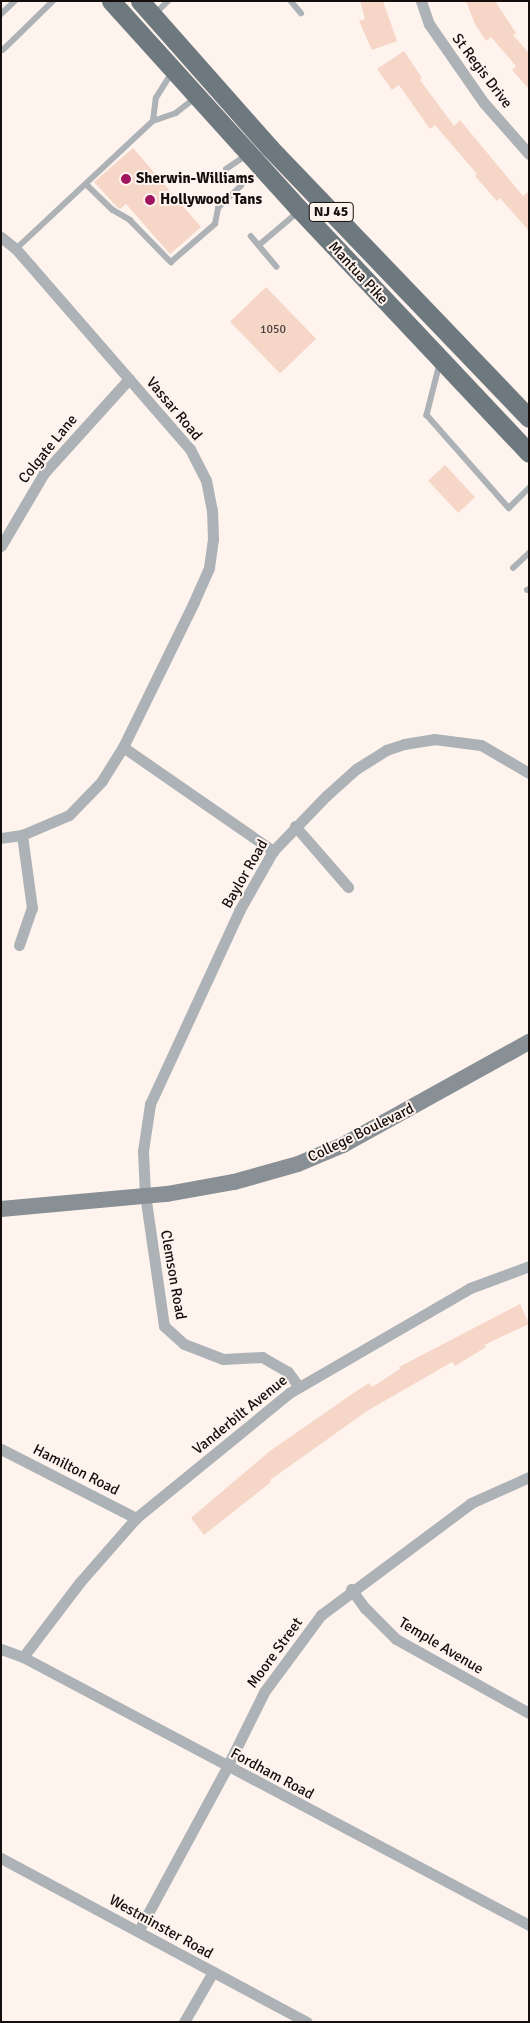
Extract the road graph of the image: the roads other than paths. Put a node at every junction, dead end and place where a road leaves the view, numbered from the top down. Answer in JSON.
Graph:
{"nodes":[{"id":1,"x":15,"y":1,"type":"edge"},
{"id":2,"x":53,"y":1,"type":"edge"},
{"id":3,"x":111,"y":1,"type":"edge"},
{"id":4,"x":140,"y":1,"type":"edge"},
{"id":5,"x":168,"y":1,"type":"edge"},
{"id":6,"x":291,"y":1,"type":"edge"},
{"id":7,"x":421,"y":1,"type":"edge"},
{"id":8,"x":301,"y":13,"type":"dead end"},
{"id":9,"x":1,"y":14,"type":"edge"},
{"id":10,"x":153,"y":16,"type":"junction"},
{"id":11,"x":3,"y":50,"type":"dead end"},
{"id":12,"x":173,"y":70,"type":"junction"},
{"id":13,"x":197,"y":97,"type":"junction"},
{"id":14,"x":153,"y":121,"type":"junction"},
{"id":15,"x":248,"y":154,"type":"junction"},
{"id":16,"x":529,"y":154,"type":"edge"},
{"id":17,"x":226,"y":169,"type":"dead end"},
{"id":18,"x":86,"y":184,"type":"junction"},
{"id":19,"x":241,"y":186,"type":"dead end"},
{"id":20,"x":300,"y":210,"type":"junction"},
{"id":21,"x":251,"y":236,"type":"dead end"},
{"id":22,"x":1,"y":237,"type":"edge"},
{"id":23,"x":259,"y":245,"type":"junction"},
{"id":24,"x":16,"y":249,"type":"junction"},
{"id":25,"x":277,"y":267,"type":"dead end"},
{"id":26,"x":441,"y":362,"type":"junction"},
{"id":27,"x":129,"y":379,"type":"junction"},
{"id":28,"x":529,"y":418,"type":"edge"},
{"id":29,"x":529,"y":453,"type":"edge"},
{"id":30,"x":529,"y":488,"type":"edge"},
{"id":31,"x":1,"y":546,"type":"edge"},
{"id":32,"x":529,"y":553,"type":"edge"},
{"id":33,"x":513,"y":568,"type":"dead end"},
{"id":34,"x":124,"y":747,"type":"junction"},
{"id":35,"x":529,"y":773,"type":"edge"},
{"id":36,"x":295,"y":826,"type":"junction"},
{"id":37,"x":22,"y":835,"type":"junction"},
{"id":38,"x":1,"y":838,"type":"edge"},
{"id":39,"x":272,"y":851,"type":"junction"},
{"id":40,"x":348,"y":887,"type":"dead end"},
{"id":41,"x":19,"y":945,"type":"dead end"},
{"id":42,"x":529,"y":1042,"type":"edge"},
{"id":43,"x":144,"y":1194,"type":"junction"},
{"id":44,"x":1,"y":1209,"type":"edge"},
{"id":45,"x":529,"y":1266,"type":"edge"},
{"id":46,"x":299,"y":1387,"type":"junction"},
{"id":47,"x":1,"y":1449,"type":"edge"},
{"id":48,"x":529,"y":1477,"type":"edge"},
{"id":49,"x":136,"y":1518,"type":"junction"},
{"id":50,"x":351,"y":1589,"type":"junction"},
{"id":51,"x":1,"y":1649,"type":"edge"},
{"id":52,"x":23,"y":1657,"type":"junction"},
{"id":53,"x":529,"y":1713,"type":"edge"},
{"id":54,"x":227,"y":1768,"type":"junction"},
{"id":55,"x":1,"y":1858,"type":"edge"},
{"id":56,"x":529,"y":1924,"type":"edge"},
{"id":57,"x":139,"y":1930,"type":"junction"},
{"id":58,"x":213,"y":1972,"type":"junction"},
{"id":59,"x":184,"y":2022,"type":"edge"},
{"id":60,"x":307,"y":2022,"type":"edge"}],
"edges":[{"from":1,"to":9,"type":"lane"},
{"from":2,"to":11,"type":"lane"},
{"from":3,"to":12,"type":"main road","name":"Mantua Pike","number":"NJ 45"},
{"from":4,"to":10,"type":"main road","name":"Mantua Pike","number":"NJ 45"},
{"from":5,"to":10,"type":"lane"},
{"from":6,"to":8,"type":"lane"},
{"from":7,"to":16,"type":"street","name":"St Regis Drive"},
{"from":10,"to":28,"type":"main road","name":"Mantua Pike","number":"NJ 45"},
{"from":12,"to":13,"type":"main road","name":"Mantua Pike","number":"NJ 45"},
{"from":12,"to":14,"type":"lane"},
{"from":13,"to":14,"type":"lane"},
{"from":13,"to":15,"type":"main road","name":"Mantua Pike","number":"NJ 45"},
{"from":14,"to":18,"type":"lane"},
{"from":15,"to":17,"type":"lane"},
{"from":15,"to":20,"type":"main road","name":"Mantua Pike","number":"NJ 45"},
{"from":18,"to":19,"type":"lane"},
{"from":18,"to":24,"type":"lane"},
{"from":20,"to":23,"type":"lane"},
{"from":20,"to":26,"type":"main road","name":"Mantua Pike","number":"NJ 45"},
{"from":21,"to":23,"type":"lane"},
{"from":22,"to":24,"type":"street","name":"Vassar Road"},
{"from":23,"to":25,"type":"lane"},
{"from":24,"to":27,"type":"street","name":"Vassar Road"},
{"from":26,"to":29,"type":"main road","name":"Mantua Pike","number":"NJ 45"},
{"from":26,"to":30,"type":"lane"},
{"from":27,"to":31,"type":"street","name":"Colgate Lane"},
{"from":27,"to":34,"type":"street","name":"Vassar Road"},
{"from":32,"to":33,"type":"lane"},
{"from":34,"to":37,"type":"street","name":"Vassar Road"},
{"from":34,"to":39,"type":"street"},
{"from":35,"to":36,"type":"street","name":"Baylor Road"},
{"from":36,"to":39,"type":"street","name":"Baylor Road"},
{"from":36,"to":40,"type":"street"},
{"from":37,"to":38,"type":"street","name":"Vassar Road"},
{"from":37,"to":41,"type":"street"},
{"from":39,"to":43,"type":"street","name":"Baylor Road"},
{"from":42,"to":43,"type":"street","name":"College Boulevard"},
{"from":43,"to":44,"type":"street","name":"College Boulevard"},
{"from":43,"to":46,"type":"street","name":"Clemson Road"},
{"from":45,"to":46,"type":"street","name":"Vanderbilt Avenue"},
{"from":46,"to":49,"type":"street","name":"Vanderbilt Avenue"},
{"from":47,"to":49,"type":"street","name":"Hamilton Road"},
{"from":48,"to":50,"type":"street","name":"Moore Street"},
{"from":49,"to":52,"type":"street","name":"Vanderbilt Avenue"},
{"from":50,"to":53,"type":"street","name":"Temple Avenue"},
{"from":50,"to":54,"type":"street","name":"Moore Street"},
{"from":51,"to":52,"type":"street","name":"Fordham Road"},
{"from":52,"to":54,"type":"street","name":"Fordham Road"},
{"from":54,"to":56,"type":"street","name":"Fordham Road"},
{"from":54,"to":57,"type":"street","name":"Moore Street"},
{"from":55,"to":57,"type":"street","name":"Westminster Road"},
{"from":57,"to":58,"type":"street","name":"Westminster Road"},
{"from":58,"to":59,"type":"street"},
{"from":58,"to":60,"type":"street","name":"Westminster Road"}]}
